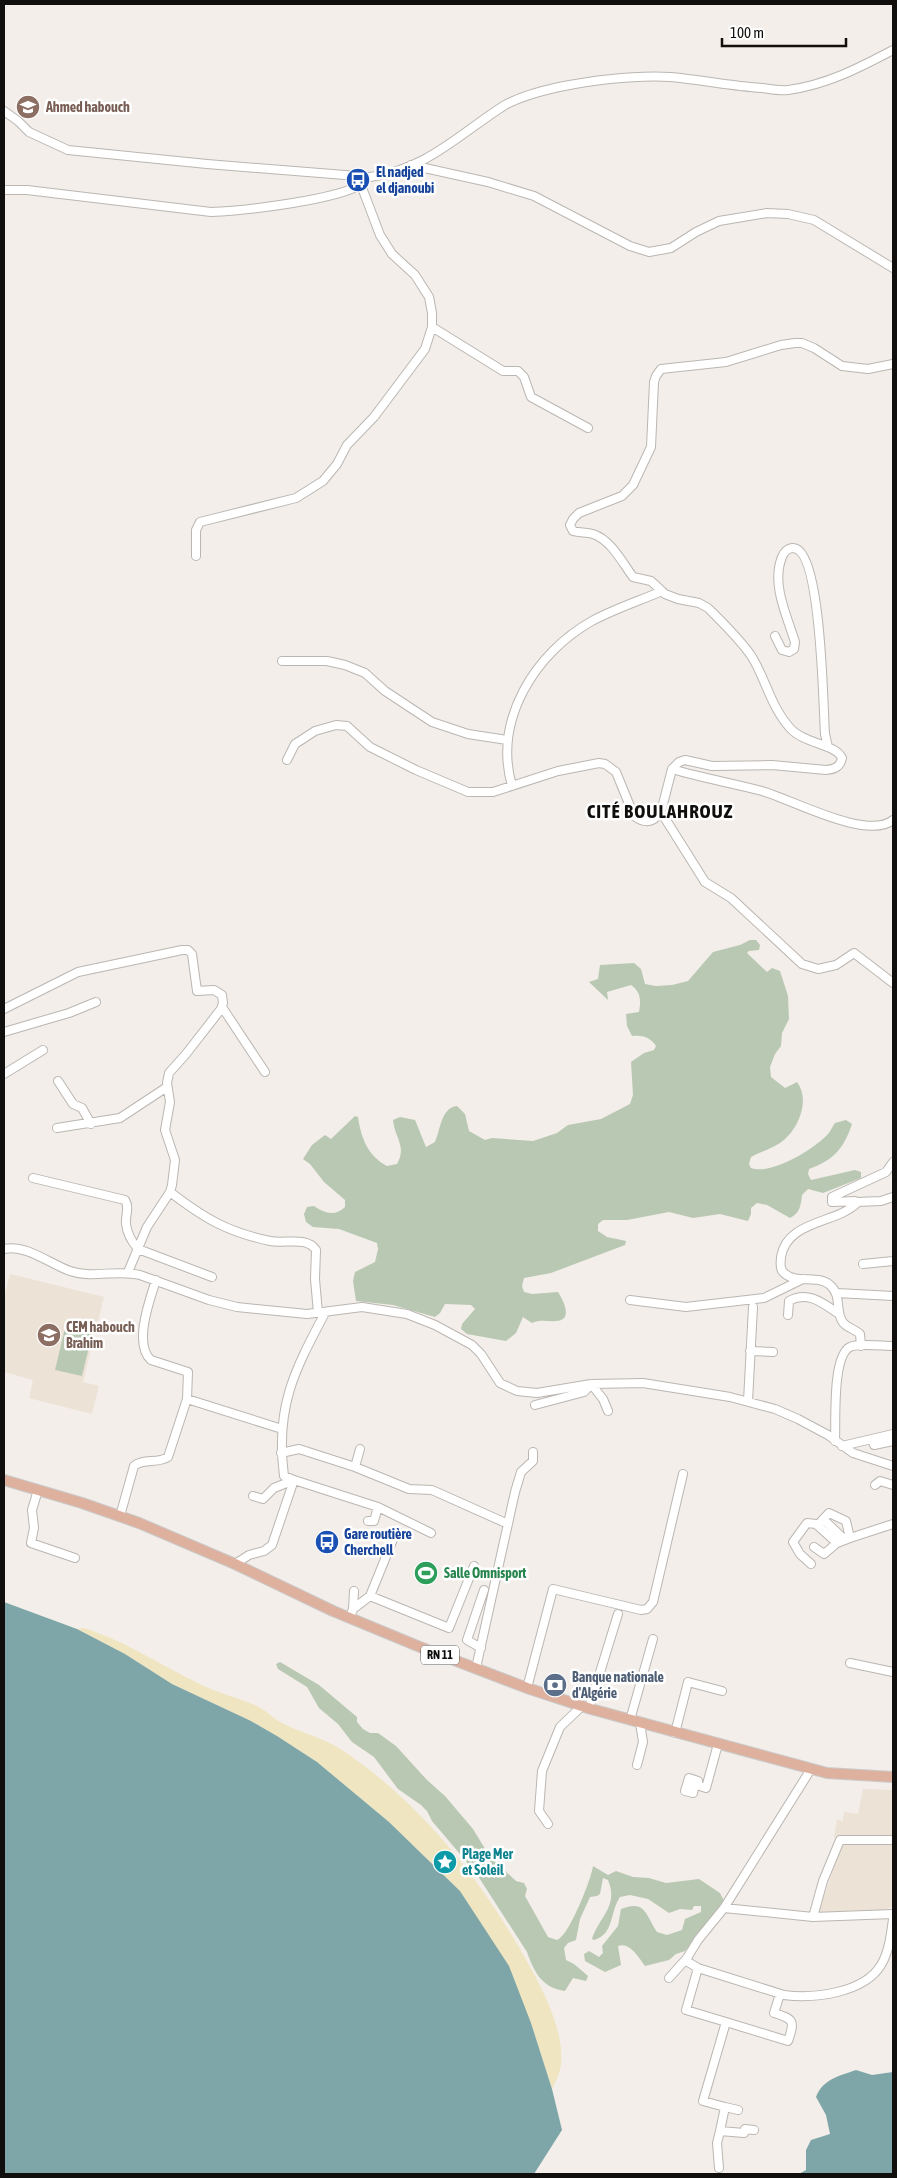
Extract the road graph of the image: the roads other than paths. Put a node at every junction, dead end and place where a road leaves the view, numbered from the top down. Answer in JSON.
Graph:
{"nodes":[{"id":1,"x":893,"y":50,"type":"edge"},
{"id":2,"x":4,"y":111,"type":"edge"},
{"id":3,"x":411,"y":166,"type":"junction"},
{"id":4,"x":370,"y":177,"type":"junction"},
{"id":5,"x":360,"y":185,"type":"junction"},
{"id":6,"x":4,"y":190,"type":"edge"},
{"id":7,"x":893,"y":268,"type":"edge"},
{"id":8,"x":432,"y":327,"type":"junction"},
{"id":9,"x":893,"y":364,"type":"edge"},
{"id":10,"x":588,"y":428,"type":"dead end"},
{"id":11,"x":196,"y":556,"type":"dead end"},
{"id":12,"x":662,"y":591,"type":"junction"},
{"id":13,"x":775,"y":636,"type":"dead end"},
{"id":14,"x":282,"y":662,"type":"dead end"},
{"id":15,"x":507,"y":740,"type":"junction"},
{"id":16,"x":828,"y":747,"type":"junction"},
{"id":17,"x":287,"y":760,"type":"dead end"},
{"id":18,"x":672,"y":769,"type":"junction"},
{"id":19,"x":512,"y":786,"type":"junction"},
{"id":20,"x":661,"y":812,"type":"junction"},
{"id":21,"x":893,"y":820,"type":"edge"},
{"id":22,"x":893,"y":983,"type":"edge"},
{"id":23,"x":96,"y":1002,"type":"dead end"},
{"id":24,"x":222,"y":1007,"type":"junction"},
{"id":25,"x":4,"y":1009,"type":"edge"},
{"id":26,"x":4,"y":1032,"type":"edge"},
{"id":27,"x":43,"y":1050,"type":"dead end"},
{"id":28,"x":265,"y":1072,"type":"dead end"},
{"id":29,"x":4,"y":1074,"type":"edge"},
{"id":30,"x":58,"y":1081,"type":"dead end"},
{"id":31,"x":167,"y":1086,"type":"junction"},
{"id":32,"x":91,"y":1124,"type":"junction"},
{"id":33,"x":57,"y":1128,"type":"dead end"},
{"id":34,"x":893,"y":1162,"type":"edge"},
{"id":35,"x":33,"y":1178,"type":"dead end"},
{"id":36,"x":170,"y":1192,"type":"junction"},
{"id":37,"x":893,"y":1197,"type":"edge"},
{"id":38,"x":857,"y":1202,"type":"junction"},
{"id":39,"x":4,"y":1249,"type":"edge"},
{"id":40,"x":138,"y":1249,"type":"junction"},
{"id":41,"x":893,"y":1262,"type":"edge"},
{"id":42,"x":863,"y":1264,"type":"dead end"},
{"id":43,"x":128,"y":1272,"type":"junction"},
{"id":44,"x":212,"y":1277,"type":"dead end"},
{"id":45,"x":803,"y":1279,"type":"junction"},
{"id":46,"x":156,"y":1280,"type":"junction"},
{"id":47,"x":837,"y":1293,"type":"junction"},
{"id":48,"x":893,"y":1296,"type":"edge"},
{"id":49,"x":630,"y":1300,"type":"dead end"},
{"id":50,"x":753,"y":1307,"type":"dead end"},
{"id":51,"x":322,"y":1313,"type":"junction"},
{"id":52,"x":839,"y":1314,"type":"junction"},
{"id":53,"x":788,"y":1315,"type":"dead end"},
{"id":54,"x":861,"y":1346,"type":"junction"},
{"id":55,"x":893,"y":1346,"type":"edge"},
{"id":56,"x":750,"y":1351,"type":"junction"},
{"id":57,"x":773,"y":1352,"type":"dead end"},
{"id":58,"x":591,"y":1384,"type":"junction"},
{"id":59,"x":187,"y":1399,"type":"junction"},
{"id":60,"x":748,"y":1401,"type":"junction"},
{"id":61,"x":535,"y":1404,"type":"dead end"},
{"id":62,"x":608,"y":1411,"type":"dead end"},
{"id":63,"x":282,"y":1429,"type":"junction"},
{"id":64,"x":893,"y":1434,"type":"edge"},
{"id":65,"x":872,"y":1439,"type":"junction"},
{"id":66,"x":893,"y":1441,"type":"edge"},
{"id":67,"x":838,"y":1444,"type":"junction"},
{"id":68,"x":360,"y":1448,"type":"dead end"},
{"id":69,"x":533,"y":1452,"type":"dead end"},
{"id":70,"x":281,"y":1453,"type":"junction"},
{"id":71,"x":893,"y":1466,"type":"edge"},
{"id":72,"x":355,"y":1467,"type":"junction"},
{"id":73,"x":683,"y":1474,"type":"dead end"},
{"id":74,"x":4,"y":1480,"type":"edge"},
{"id":75,"x":288,"y":1480,"type":"junction"},
{"id":76,"x":893,"y":1485,"type":"edge"},
{"id":77,"x":875,"y":1486,"type":"dead end"},
{"id":78,"x":38,"y":1490,"type":"junction"},
{"id":79,"x":253,"y":1496,"type":"dead end"},
{"id":80,"x":378,"y":1507,"type":"junction"},
{"id":81,"x":120,"y":1516,"type":"junction"},
{"id":82,"x":368,"y":1521,"type":"dead end"},
{"id":83,"x":821,"y":1522,"type":"junction"},
{"id":84,"x":508,"y":1524,"type":"junction"},
{"id":85,"x":893,"y":1524,"type":"edge"},
{"id":86,"x":396,"y":1532,"type":"dead end"},
{"id":87,"x":431,"y":1533,"type":"dead end"},
{"id":88,"x":844,"y":1540,"type":"junction"},
{"id":89,"x":814,"y":1547,"type":"dead end"},
{"id":90,"x":75,"y":1558,"type":"dead end"},
{"id":91,"x":235,"y":1564,"type":"junction"},
{"id":92,"x":811,"y":1564,"type":"dead end"},
{"id":93,"x":474,"y":1566,"type":"dead end"},
{"id":94,"x":484,"y":1590,"type":"dead end"},
{"id":95,"x":354,"y":1591,"type":"dead end"},
{"id":96,"x":370,"y":1596,"type":"junction"},
{"id":97,"x":352,"y":1613,"type":"junction"},
{"id":98,"x":618,"y":1614,"type":"dead end"},
{"id":99,"x":653,"y":1639,"type":"dead end"},
{"id":100,"x":480,"y":1648,"type":"junction"},
{"id":101,"x":850,"y":1663,"type":"dead end"},
{"id":102,"x":476,"y":1668,"type":"junction"},
{"id":103,"x":893,"y":1672,"type":"edge"},
{"id":104,"x":527,"y":1688,"type":"junction"},
{"id":105,"x":722,"y":1691,"type":"dead end"},
{"id":106,"x":585,"y":1707,"type":"junction"},
{"id":107,"x":630,"y":1720,"type":"junction"},
{"id":108,"x":640,"y":1723,"type":"junction"},
{"id":109,"x":675,"y":1733,"type":"junction"},
{"id":110,"x":718,"y":1744,"type":"junction"},
{"id":111,"x":637,"y":1765,"type":"dead end"},
{"id":112,"x":811,"y":1769,"type":"junction"},
{"id":113,"x":893,"y":1777,"type":"edge"},
{"id":114,"x":697,"y":1785,"type":"dead end"},
{"id":115,"x":548,"y":1824,"type":"dead end"},
{"id":116,"x":893,"y":1840,"type":"edge"},
{"id":117,"x":724,"y":1908,"type":"junction"},
{"id":118,"x":893,"y":1914,"type":"edge"},
{"id":119,"x":813,"y":1918,"type":"junction"},
{"id":120,"x":893,"y":1919,"type":"edge"},
{"id":121,"x":688,"y":1958,"type":"junction"},
{"id":122,"x":698,"y":1968,"type":"junction"},
{"id":123,"x":669,"y":1978,"type":"dead end"},
{"id":124,"x":780,"y":1994,"type":"junction"},
{"id":125,"x":726,"y":2022,"type":"junction"},
{"id":126,"x":725,"y":2107,"type":"junction"},
{"id":127,"x":738,"y":2110,"type":"dead end"},
{"id":128,"x":754,"y":2130,"type":"dead end"},
{"id":129,"x":720,"y":2131,"type":"junction"},
{"id":130,"x":719,"y":2168,"type":"dead end"}],
"edges":[{"from":1,"to":3,"type":"street"},
{"from":2,"to":4,"type":"street"},
{"from":3,"to":4,"type":"street"},
{"from":3,"to":7,"type":"street"},
{"from":4,"to":5,"type":"street"},
{"from":5,"to":6,"type":"street"},
{"from":5,"to":8,"type":"street"},
{"from":8,"to":10,"type":"street"},
{"from":8,"to":11,"type":"street"},
{"from":9,"to":12,"type":"street"},
{"from":12,"to":15,"type":"street"},
{"from":12,"to":16,"type":"street"},
{"from":13,"to":16,"type":"street"},
{"from":14,"to":15,"type":"street"},
{"from":15,"to":19,"type":"street"},
{"from":16,"to":18,"type":"street"},
{"from":17,"to":19,"type":"street"},
{"from":18,"to":20,"type":"street"},
{"from":18,"to":21,"type":"street"},
{"from":19,"to":20,"type":"street"},
{"from":20,"to":22,"type":"street"},
{"from":23,"to":26,"type":"street"},
{"from":24,"to":25,"type":"street"},
{"from":24,"to":28,"type":"street"},
{"from":24,"to":31,"type":"street"},
{"from":27,"to":29,"type":"street"},
{"from":30,"to":32,"type":"street"},
{"from":31,"to":32,"type":"street"},
{"from":31,"to":36,"type":"street"},
{"from":32,"to":33,"type":"street"},
{"from":34,"to":38,"type":"street"},
{"from":35,"to":40,"type":"street"},
{"from":36,"to":40,"type":"street"},
{"from":36,"to":51,"type":"street"},
{"from":37,"to":38,"type":"street"},
{"from":38,"to":45,"type":"street"},
{"from":39,"to":43,"type":"street"},
{"from":40,"to":43,"type":"street"},
{"from":40,"to":44,"type":"street"},
{"from":41,"to":42,"type":"street"},
{"from":43,"to":46,"type":"street"},
{"from":45,"to":47,"type":"street"},
{"from":45,"to":49,"type":"street"},
{"from":46,"to":51,"type":"street"},
{"from":46,"to":59,"type":"street"},
{"from":47,"to":48,"type":"street"},
{"from":47,"to":52,"type":"street"},
{"from":50,"to":56,"type":"street"},
{"from":51,"to":58,"type":"street"},
{"from":51,"to":63,"type":"street"},
{"from":52,"to":53,"type":"street"},
{"from":52,"to":54,"type":"street"},
{"from":54,"to":55,"type":"street"},
{"from":54,"to":67,"type":"street"},
{"from":56,"to":57,"type":"street"},
{"from":56,"to":60,"type":"street"},
{"from":58,"to":60,"type":"street"},
{"from":58,"to":61,"type":"street"},
{"from":58,"to":62,"type":"street"},
{"from":59,"to":63,"type":"street"},
{"from":59,"to":81,"type":"street"},
{"from":60,"to":67,"type":"street"},
{"from":63,"to":70,"type":"street"},
{"from":64,"to":65,"type":"street"},
{"from":65,"to":66,"type":"street"},
{"from":65,"to":67,"type":"street"},
{"from":67,"to":71,"type":"street"},
{"from":68,"to":72,"type":"street"},
{"from":69,"to":84,"type":"street"},
{"from":70,"to":72,"type":"street"},
{"from":70,"to":75,"type":"street"},
{"from":72,"to":84,"type":"street"},
{"from":73,"to":104,"type":"street"},
{"from":74,"to":78,"type":"main road","number":"RN 11"},
{"from":75,"to":79,"type":"street"},
{"from":75,"to":80,"type":"street"},
{"from":75,"to":91,"type":"street"},
{"from":76,"to":77,"type":"street"},
{"from":78,"to":81,"type":"main road","number":"RN 11"},
{"from":78,"to":90,"type":"street"},
{"from":80,"to":82,"type":"street"},
{"from":80,"to":87,"type":"street"},
{"from":81,"to":91,"type":"main road","number":"RN 11"},
{"from":83,"to":88,"type":"street"},
{"from":83,"to":88,"type":"street"},
{"from":83,"to":92,"type":"street"},
{"from":84,"to":100,"type":"street"},
{"from":85,"to":88,"type":"street"},
{"from":86,"to":96,"type":"street"},
{"from":88,"to":89,"type":"street"},
{"from":91,"to":97,"type":"main road","number":"RN 11"},
{"from":93,"to":96,"type":"street"},
{"from":94,"to":100,"type":"street"},
{"from":95,"to":97,"type":"street"},
{"from":96,"to":97,"type":"street"},
{"from":97,"to":102,"type":"main road","number":"RN 11"},
{"from":98,"to":106,"type":"street"},
{"from":99,"to":107,"type":"street"},
{"from":100,"to":102,"type":"street"},
{"from":101,"to":103,"type":"street"},
{"from":102,"to":104,"type":"main road","number":"RN 11"},
{"from":104,"to":106,"type":"main road","number":"RN 11"},
{"from":105,"to":109,"type":"street"},
{"from":106,"to":107,"type":"main road","number":"RN 11"},
{"from":106,"to":115,"type":"street"},
{"from":107,"to":108,"type":"main road","number":"RN 11"},
{"from":108,"to":109,"type":"main road","number":"RN 11"},
{"from":108,"to":111,"type":"street"},
{"from":109,"to":110,"type":"main road","number":"RN 11"},
{"from":110,"to":112,"type":"main road","number":"RN 11"},
{"from":110,"to":114,"type":"street"},
{"from":112,"to":113,"type":"main road","number":"RN 11"},
{"from":112,"to":117,"type":"street"},
{"from":116,"to":119,"type":"street"},
{"from":117,"to":119,"type":"street"},
{"from":117,"to":121,"type":"street"},
{"from":118,"to":119,"type":"street"},
{"from":120,"to":124,"type":"street"},
{"from":121,"to":122,"type":"street"},
{"from":121,"to":123,"type":"street"},
{"from":122,"to":124,"type":"street"},
{"from":122,"to":125,"type":"street"},
{"from":124,"to":125,"type":"street"},
{"from":125,"to":126,"type":"street"},
{"from":126,"to":127,"type":"street"},
{"from":126,"to":129,"type":"street"},
{"from":128,"to":129,"type":"street"},
{"from":129,"to":130,"type":"street"}]}
